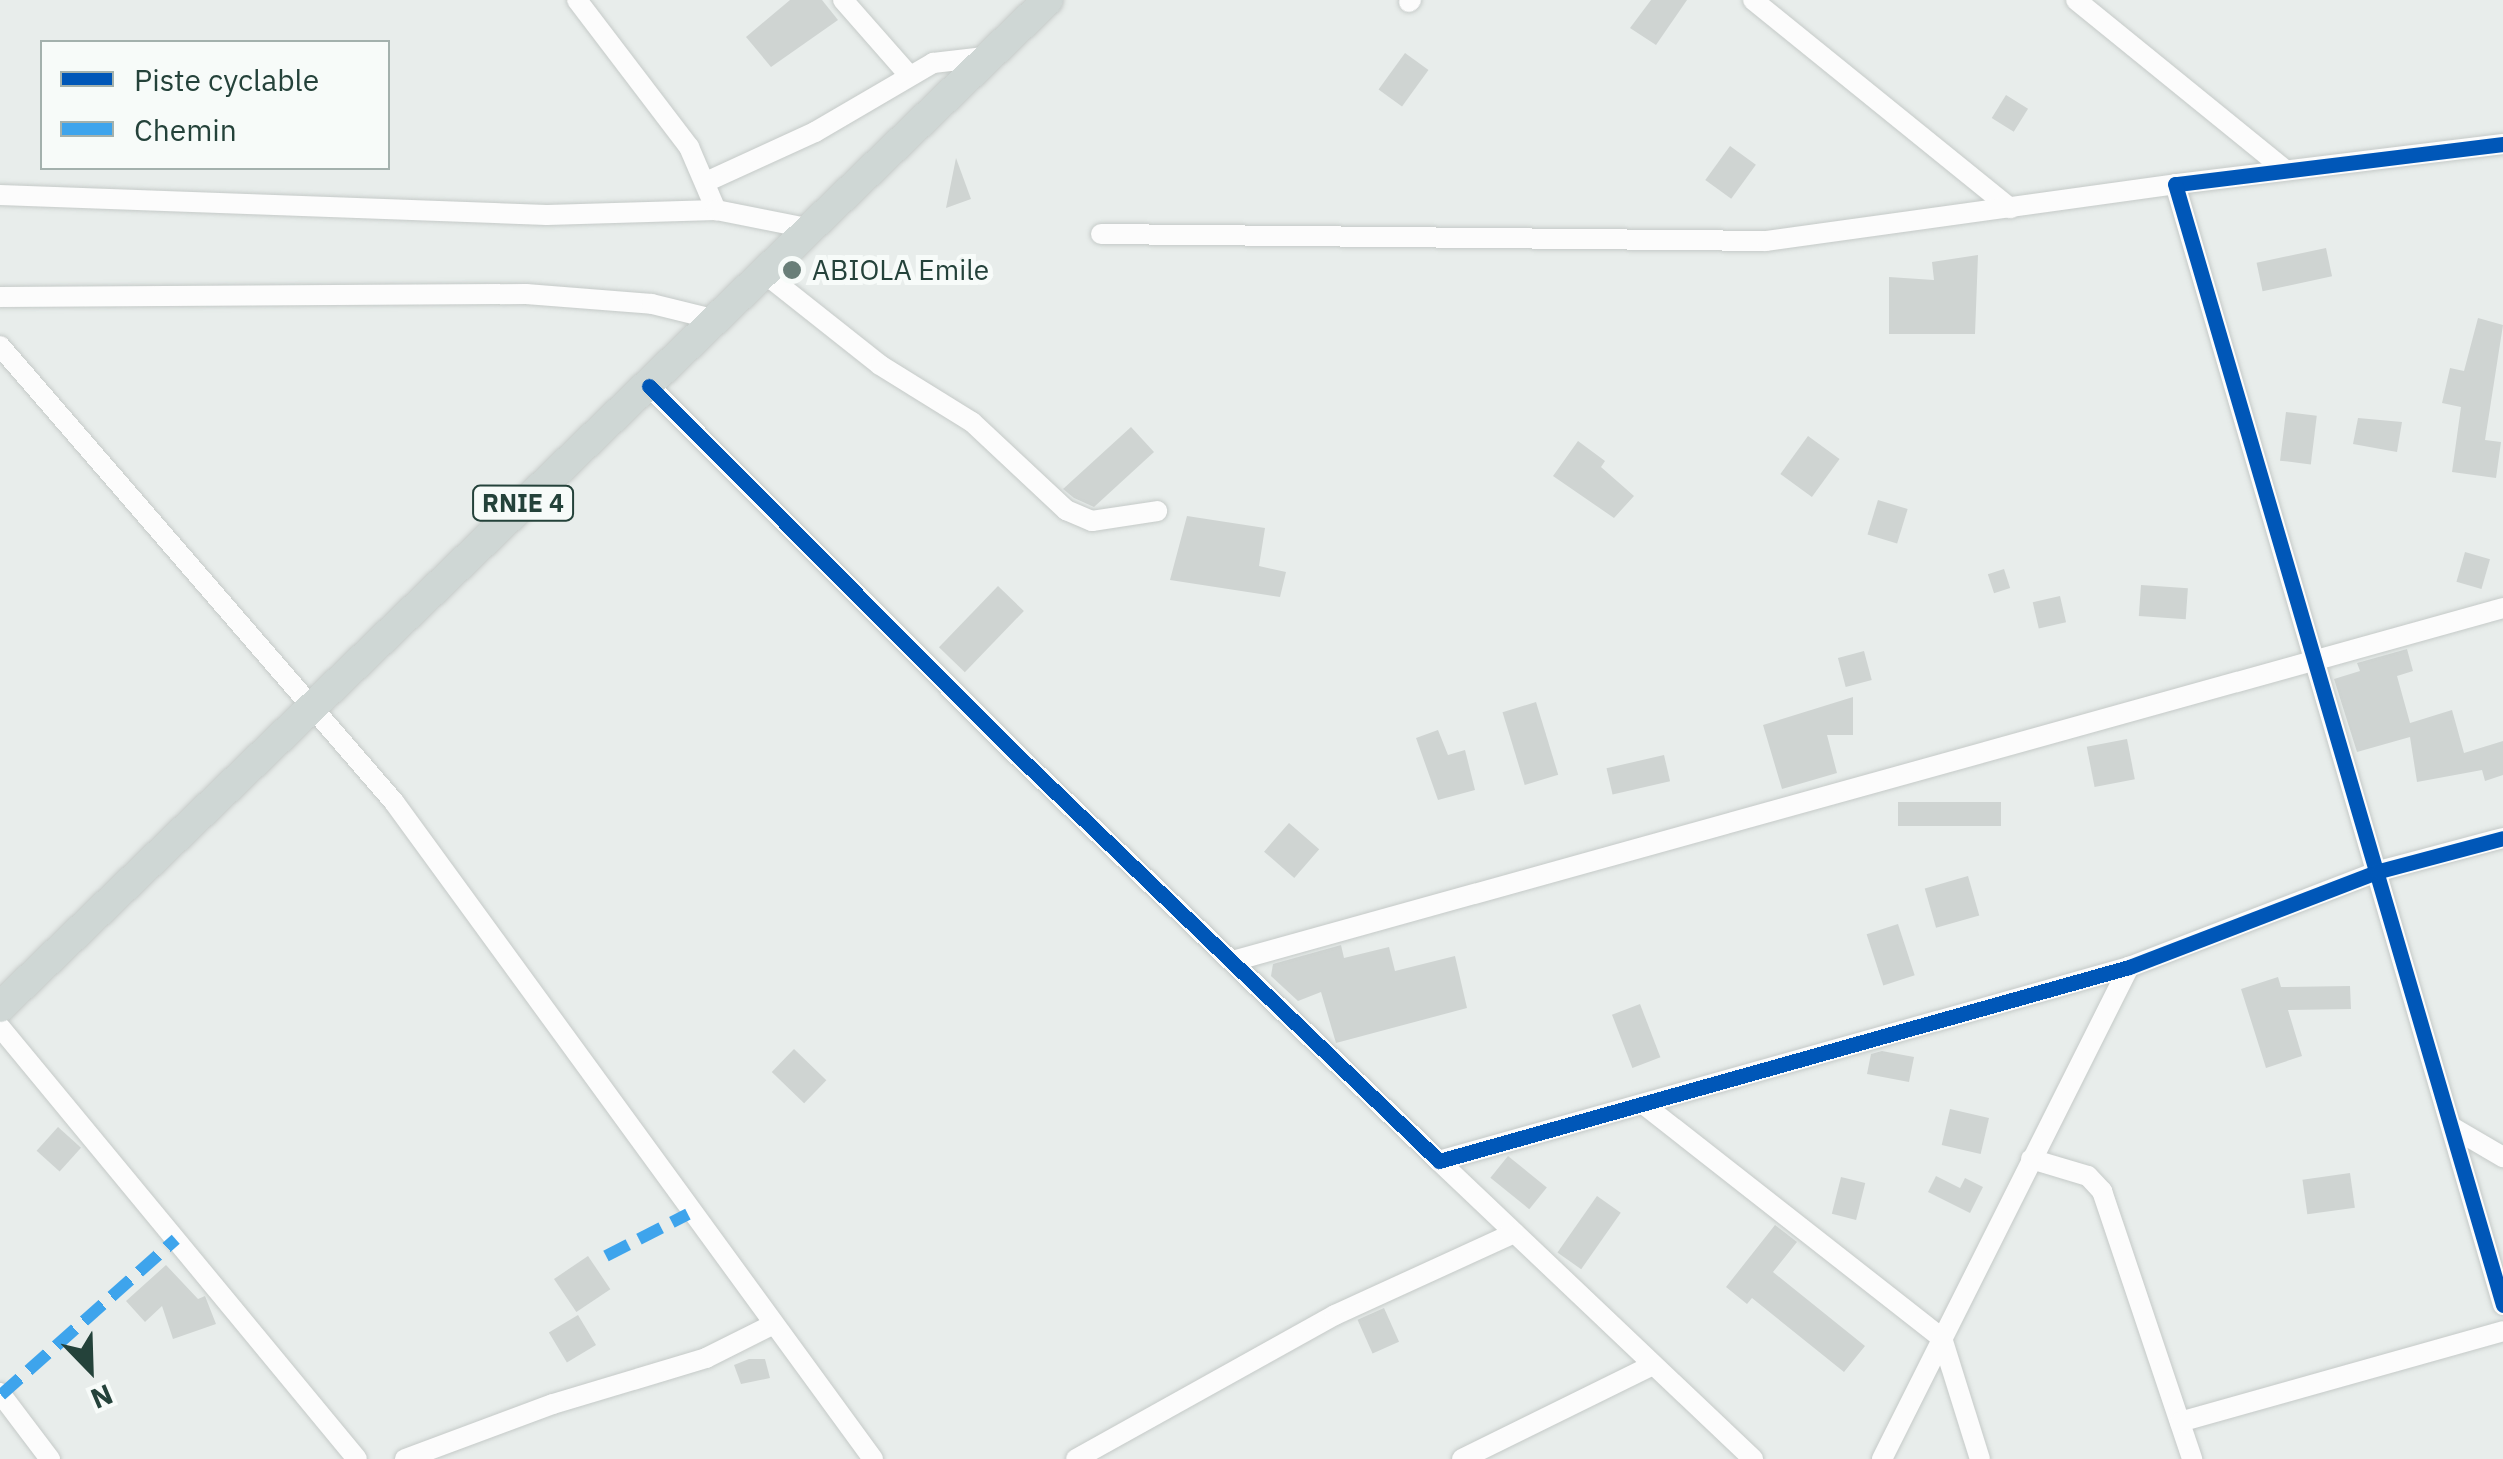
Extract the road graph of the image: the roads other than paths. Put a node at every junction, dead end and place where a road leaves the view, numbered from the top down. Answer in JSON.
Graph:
{"nodes":[{"id":1,"x":577,"y":0,"type":"edge"},
{"id":2,"x":844,"y":0,"type":"edge"},
{"id":3,"x":1048,"y":0,"type":"edge"},
{"id":4,"x":1753,"y":0,"type":"edge"},
{"id":5,"x":2076,"y":0,"type":"edge"},
{"id":6,"x":985,"y":57,"type":"junction"},
{"id":7,"x":909,"y":75,"type":"junction"},
{"id":8,"x":2503,"y":144,"type":"edge"},
{"id":9,"x":2284,"y":169,"type":"junction"},
{"id":10,"x":708,"y":181,"type":"junction"},
{"id":11,"x":2174,"y":184,"type":"junction"},
{"id":12,"x":0,"y":194,"type":"edge"},
{"id":13,"x":2010,"y":208,"type":"junction"},
{"id":14,"x":716,"y":210,"type":"junction"},
{"id":15,"x":812,"y":229,"type":"junction"},
{"id":16,"x":1100,"y":234,"type":"dead end"},
{"id":17,"x":764,"y":273,"type":"junction"},
{"id":18,"x":0,"y":297,"type":"edge"},
{"id":19,"x":717,"y":320,"type":"junction"},
{"id":20,"x":0,"y":346,"type":"edge"},
{"id":21,"x":648,"y":386,"type":"junction"},
{"id":22,"x":1157,"y":512,"type":"dead end"},
{"id":23,"x":2503,"y":608,"type":"edge"},
{"id":24,"x":2316,"y":660,"type":"junction"},
{"id":25,"x":308,"y":704,"type":"junction"},
{"id":26,"x":2503,"y":838,"type":"edge"},
{"id":27,"x":2379,"y":871,"type":"junction"},
{"id":28,"x":1233,"y":961,"type":"junction"},
{"id":29,"x":2129,"y":967,"type":"junction"},
{"id":30,"x":0,"y":1007,"type":"edge"},
{"id":31,"x":0,"y":1026,"type":"edge"},
{"id":32,"x":1647,"y":1107,"type":"junction"},
{"id":33,"x":2455,"y":1129,"type":"junction"},
{"id":34,"x":2503,"y":1157,"type":"edge"},
{"id":35,"x":2030,"y":1159,"type":"junction"},
{"id":36,"x":1439,"y":1161,"type":"junction"},
{"id":37,"x":1514,"y":1233,"type":"junction"},
{"id":38,"x":2503,"y":1305,"type":"edge"},
{"id":39,"x":772,"y":1325,"type":"junction"},
{"id":40,"x":2503,"y":1331,"type":"edge"},
{"id":41,"x":1942,"y":1338,"type":"junction"},
{"id":42,"x":1651,"y":1366,"type":"junction"},
{"id":43,"x":0,"y":1394,"type":"edge"},
{"id":44,"x":2180,"y":1422,"type":"junction"},
{"id":45,"x":50,"y":1459,"type":"edge"},
{"id":46,"x":357,"y":1459,"type":"edge"},
{"id":47,"x":405,"y":1459,"type":"edge"},
{"id":48,"x":873,"y":1459,"type":"edge"},
{"id":49,"x":1076,"y":1459,"type":"edge"},
{"id":50,"x":1462,"y":1459,"type":"edge"},
{"id":51,"x":1753,"y":1459,"type":"edge"},
{"id":52,"x":1882,"y":1459,"type":"edge"},
{"id":53,"x":1980,"y":1459,"type":"edge"},
{"id":54,"x":2192,"y":1459,"type":"edge"}],
"edges":[{"from":1,"to":10,"type":"street"},
{"from":2,"to":7,"type":"street"},
{"from":3,"to":6,"type":"main road","number":"RNIE 4"},
{"from":4,"to":13,"type":"street"},
{"from":5,"to":9,"type":"street"},
{"from":6,"to":7,"type":"street"},
{"from":6,"to":15,"type":"main road","number":"RNIE 4"},
{"from":7,"to":10,"type":"street"},
{"from":8,"to":9,"type":"street"},
{"from":9,"to":11,"type":"street"},
{"from":10,"to":14,"type":"street"},
{"from":11,"to":13,"type":"street"},
{"from":11,"to":24,"type":"street"},
{"from":12,"to":14,"type":"street"},
{"from":13,"to":16,"type":"street"},
{"from":14,"to":15,"type":"street"},
{"from":15,"to":17,"type":"main road","number":"RNIE 4"},
{"from":17,"to":19,"type":"main road","number":"RNIE 4"},
{"from":17,"to":22,"type":"street"},
{"from":18,"to":19,"type":"street"},
{"from":19,"to":21,"type":"main road","number":"RNIE 4"},
{"from":20,"to":25,"type":"street"},
{"from":21,"to":25,"type":"main road","number":"RNIE 4"},
{"from":21,"to":28,"type":"street"},
{"from":23,"to":24,"type":"street"},
{"from":24,"to":27,"type":"street"},
{"from":24,"to":28,"type":"street"},
{"from":25,"to":30,"type":"main road","number":"RNIE 4"},
{"from":25,"to":39,"type":"street"},
{"from":26,"to":27,"type":"street"},
{"from":27,"to":29,"type":"street"},
{"from":27,"to":33,"type":"street"},
{"from":28,"to":36,"type":"street"},
{"from":29,"to":32,"type":"street"},
{"from":29,"to":35,"type":"street"},
{"from":31,"to":46,"type":"street"},
{"from":32,"to":36,"type":"street"},
{"from":32,"to":41,"type":"street"},
{"from":33,"to":34,"type":"street"},
{"from":33,"to":38,"type":"street"},
{"from":35,"to":41,"type":"street"},
{"from":35,"to":44,"type":"street"},
{"from":36,"to":37,"type":"street"},
{"from":37,"to":42,"type":"street"},
{"from":37,"to":49,"type":"street"},
{"from":39,"to":47,"type":"street"},
{"from":39,"to":48,"type":"street"},
{"from":40,"to":44,"type":"street"},
{"from":41,"to":52,"type":"street"},
{"from":41,"to":53,"type":"street"},
{"from":42,"to":50,"type":"street"},
{"from":42,"to":51,"type":"street"},
{"from":43,"to":45,"type":"street"},
{"from":44,"to":54,"type":"street"}]}
